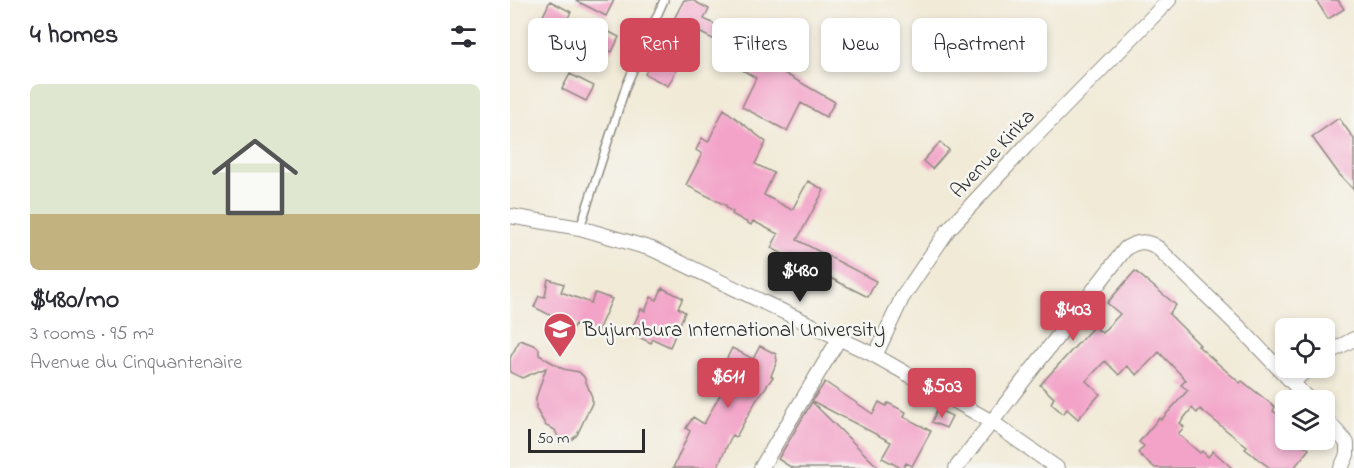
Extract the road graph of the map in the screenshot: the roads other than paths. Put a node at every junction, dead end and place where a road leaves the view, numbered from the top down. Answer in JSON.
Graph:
{"nodes":[{"id":1,"x":664,"y":0,"type":"edge"},
{"id":2,"x":1168,"y":0,"type":"edge"},
{"id":3,"x":510,"y":216,"type":"edge"},
{"id":4,"x":580,"y":228,"type":"junction"},
{"id":5,"x":839,"y":339,"type":"junction"},
{"id":6,"x":1354,"y":339,"type":"edge"},
{"id":7,"x":1335,"y":349,"type":"edge"},
{"id":8,"x":875,"y":356,"type":"junction"},
{"id":9,"x":1298,"y":378,"type":"edge"},
{"id":10,"x":1293,"y":382,"type":"junction"},
{"id":11,"x":1300,"y":390,"type":"edge"},
{"id":12,"x":992,"y":422,"type":"junction"},
{"id":13,"x":1335,"y":429,"type":"edge"},
{"id":14,"x":761,"y":468,"type":"edge"},
{"id":15,"x":956,"y":468,"type":"edge"},
{"id":16,"x":1057,"y":468,"type":"edge"},
{"id":17,"x":1341,"y":468,"type":"edge"}],
"edges":[{"from":1,"to":4,"type":"lane"},
{"from":2,"to":8,"type":"street","name":"Avenue Kirika"},
{"from":3,"to":4,"type":"street"},
{"from":4,"to":5,"type":"street"},
{"from":5,"to":8,"type":"street"},
{"from":5,"to":14,"type":"street"},
{"from":6,"to":7,"type":"street"},
{"from":8,"to":12,"type":"street"},
{"from":9,"to":10,"type":"street"},
{"from":10,"to":11,"type":"street"},
{"from":10,"to":12,"type":"street"},
{"from":12,"to":15,"type":"street"},
{"from":12,"to":16,"type":"street"},
{"from":13,"to":17,"type":"street"}]}
